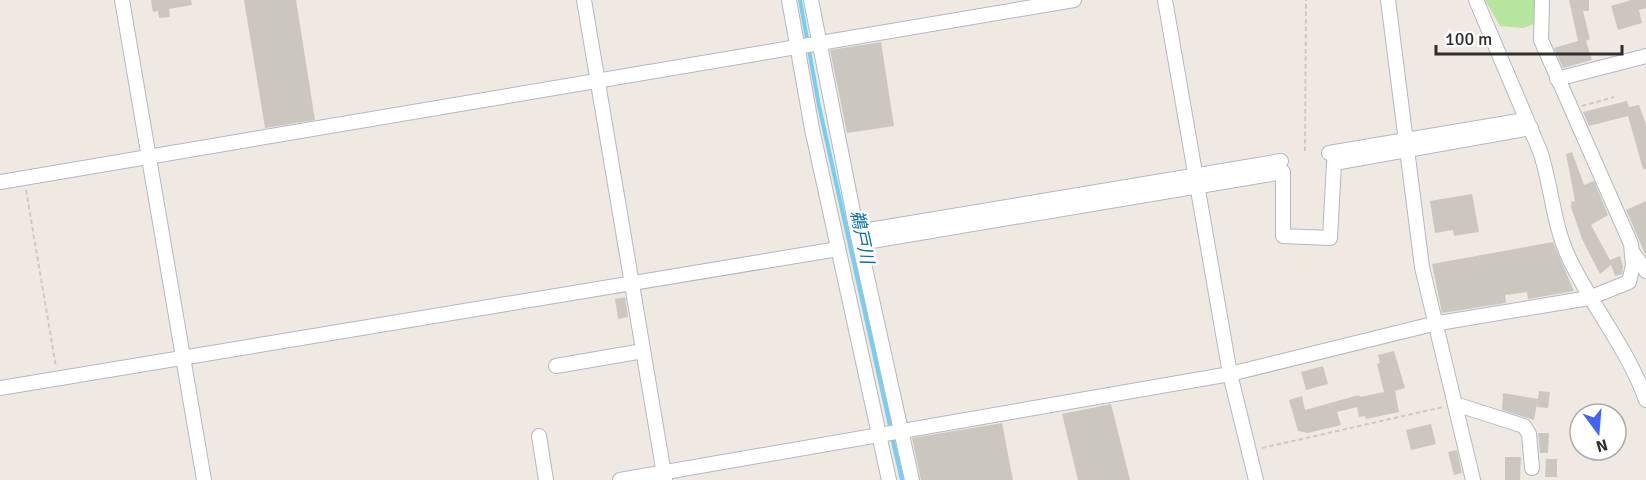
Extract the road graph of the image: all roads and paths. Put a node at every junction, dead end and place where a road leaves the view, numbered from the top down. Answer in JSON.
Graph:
{"nodes":[{"id":1,"x":122,"y":0,"type":"edge"},
{"id":2,"x":584,"y":0,"type":"edge"},
{"id":3,"x":789,"y":0,"type":"edge"},
{"id":4,"x":811,"y":0,"type":"edge"},
{"id":5,"x":1074,"y":0,"type":"edge"},
{"id":6,"x":1165,"y":0,"type":"edge"},
{"id":7,"x":1306,"y":0,"type":"edge"},
{"id":8,"x":1388,"y":0,"type":"edge"},
{"id":9,"x":1476,"y":0,"type":"edge"},
{"id":10,"x":1542,"y":0,"type":"edge"},
{"id":11,"x":808,"y":46,"type":"junction"},
{"id":12,"x":1646,"y":56,"type":"edge"},
{"id":13,"x":1557,"y":79,"type":"junction"},
{"id":14,"x":598,"y":82,"type":"junction"},
{"id":15,"x":1614,"y":97,"type":"dead end"},
{"id":16,"x":1571,"y":109,"type":"junction"},
{"id":17,"x":1529,"y":124,"type":"junction"},
{"id":18,"x":1407,"y":145,"type":"junction"},
{"id":19,"x":1305,"y":151,"type":"dead end"},
{"id":20,"x":1329,"y":153,"type":"dead end"},
{"id":21,"x":149,"y":158,"type":"junction"},
{"id":22,"x":1281,"y":161,"type":"dead end"},
{"id":23,"x":24,"y":178,"type":"junction"},
{"id":24,"x":1196,"y":180,"type":"junction"},
{"id":25,"x":0,"y":182,"type":"edge"},
{"id":26,"x":858,"y":238,"type":"junction"},
{"id":27,"x":837,"y":244,"type":"junction"},
{"id":28,"x":1633,"y":253,"type":"junction"},
{"id":29,"x":1646,"y":271,"type":"edge"},
{"id":30,"x":631,"y":278,"type":"junction"},
{"id":31,"x":1589,"y":298,"type":"junction"},
{"id":32,"x":1433,"y":324,"type":"junction"},
{"id":33,"x":644,"y":351,"type":"junction"},
{"id":34,"x":182,"y":353,"type":"junction"},
{"id":35,"x":556,"y":366,"type":"dead end"},
{"id":36,"x":56,"y":370,"type":"junction"},
{"id":37,"x":1230,"y":374,"type":"junction"},
{"id":38,"x":0,"y":380,"type":"edge"},
{"id":39,"x":0,"y":388,"type":"edge"},
{"id":40,"x":1646,"y":400,"type":"edge"},
{"id":41,"x":1455,"y":404,"type":"junction"},
{"id":42,"x":891,"y":434,"type":"junction"},
{"id":43,"x":539,"y":436,"type":"dead end"},
{"id":44,"x":1249,"y":451,"type":"junction"},
{"id":45,"x":1532,"y":468,"type":"dead end"},
{"id":46,"x":665,"y":476,"type":"edge"},
{"id":47,"x":204,"y":480,"type":"edge"},
{"id":48,"x":546,"y":480,"type":"edge"},
{"id":49,"x":620,"y":480,"type":"edge"},
{"id":50,"x":889,"y":480,"type":"edge"},
{"id":51,"x":912,"y":480,"type":"edge"},
{"id":52,"x":1256,"y":480,"type":"edge"},
{"id":53,"x":1473,"y":480,"type":"edge"}],
"edges":[{"from":1,"to":21,"type":"street"},
{"from":2,"to":14,"type":"street"},
{"from":3,"to":11,"type":"street"},
{"from":4,"to":11,"type":"street"},
{"from":5,"to":11,"type":"street"},
{"from":6,"to":24,"type":"street"},
{"from":7,"to":19,"type":"path"},
{"from":8,"to":18,"type":"street"},
{"from":9,"to":17,"type":"street"},
{"from":10,"to":13,"type":"street"},
{"from":11,"to":14,"type":"street"},
{"from":11,"to":26,"type":"street"},
{"from":11,"to":27,"type":"street"},
{"from":12,"to":13,"type":"street"},
{"from":13,"to":16,"type":"street"},
{"from":14,"to":21,"type":"street"},
{"from":14,"to":30,"type":"street"},
{"from":15,"to":16,"type":"path"},
{"from":16,"to":28,"type":"street"},
{"from":17,"to":18,"type":"street"},
{"from":17,"to":31,"type":"street"},
{"from":18,"to":20,"type":"street"},
{"from":18,"to":24,"type":"street"},
{"from":18,"to":32,"type":"street"},
{"from":21,"to":23,"type":"street"},
{"from":21,"to":34,"type":"street"},
{"from":22,"to":24,"type":"street"},
{"from":23,"to":25,"type":"street"},
{"from":23,"to":36,"type":"path"},
{"from":24,"to":26,"type":"street"},
{"from":24,"to":37,"type":"street"},
{"from":26,"to":42,"type":"street"},
{"from":27,"to":30,"type":"street"},
{"from":27,"to":42,"type":"street"},
{"from":28,"to":29,"type":"street"},
{"from":28,"to":31,"type":"street"},
{"from":30,"to":33,"type":"street"},
{"from":30,"to":34,"type":"street"},
{"from":31,"to":32,"type":"street"},
{"from":31,"to":40,"type":"street"},
{"from":32,"to":37,"type":"street"},
{"from":32,"to":41,"type":"street"},
{"from":33,"to":35,"type":"street"},
{"from":33,"to":46,"type":"street"},
{"from":34,"to":36,"type":"street"},
{"from":34,"to":39,"type":"street"},
{"from":34,"to":47,"type":"street"},
{"from":36,"to":38,"type":"street"},
{"from":37,"to":42,"type":"street"},
{"from":37,"to":44,"type":"street"},
{"from":41,"to":44,"type":"path"},
{"from":41,"to":45,"type":"street"},
{"from":41,"to":53,"type":"street"},
{"from":42,"to":46,"type":"street"},
{"from":42,"to":50,"type":"street"},
{"from":42,"to":51,"type":"street"},
{"from":43,"to":48,"type":"street"},
{"from":44,"to":52,"type":"street"},
{"from":46,"to":49,"type":"street"}]}
